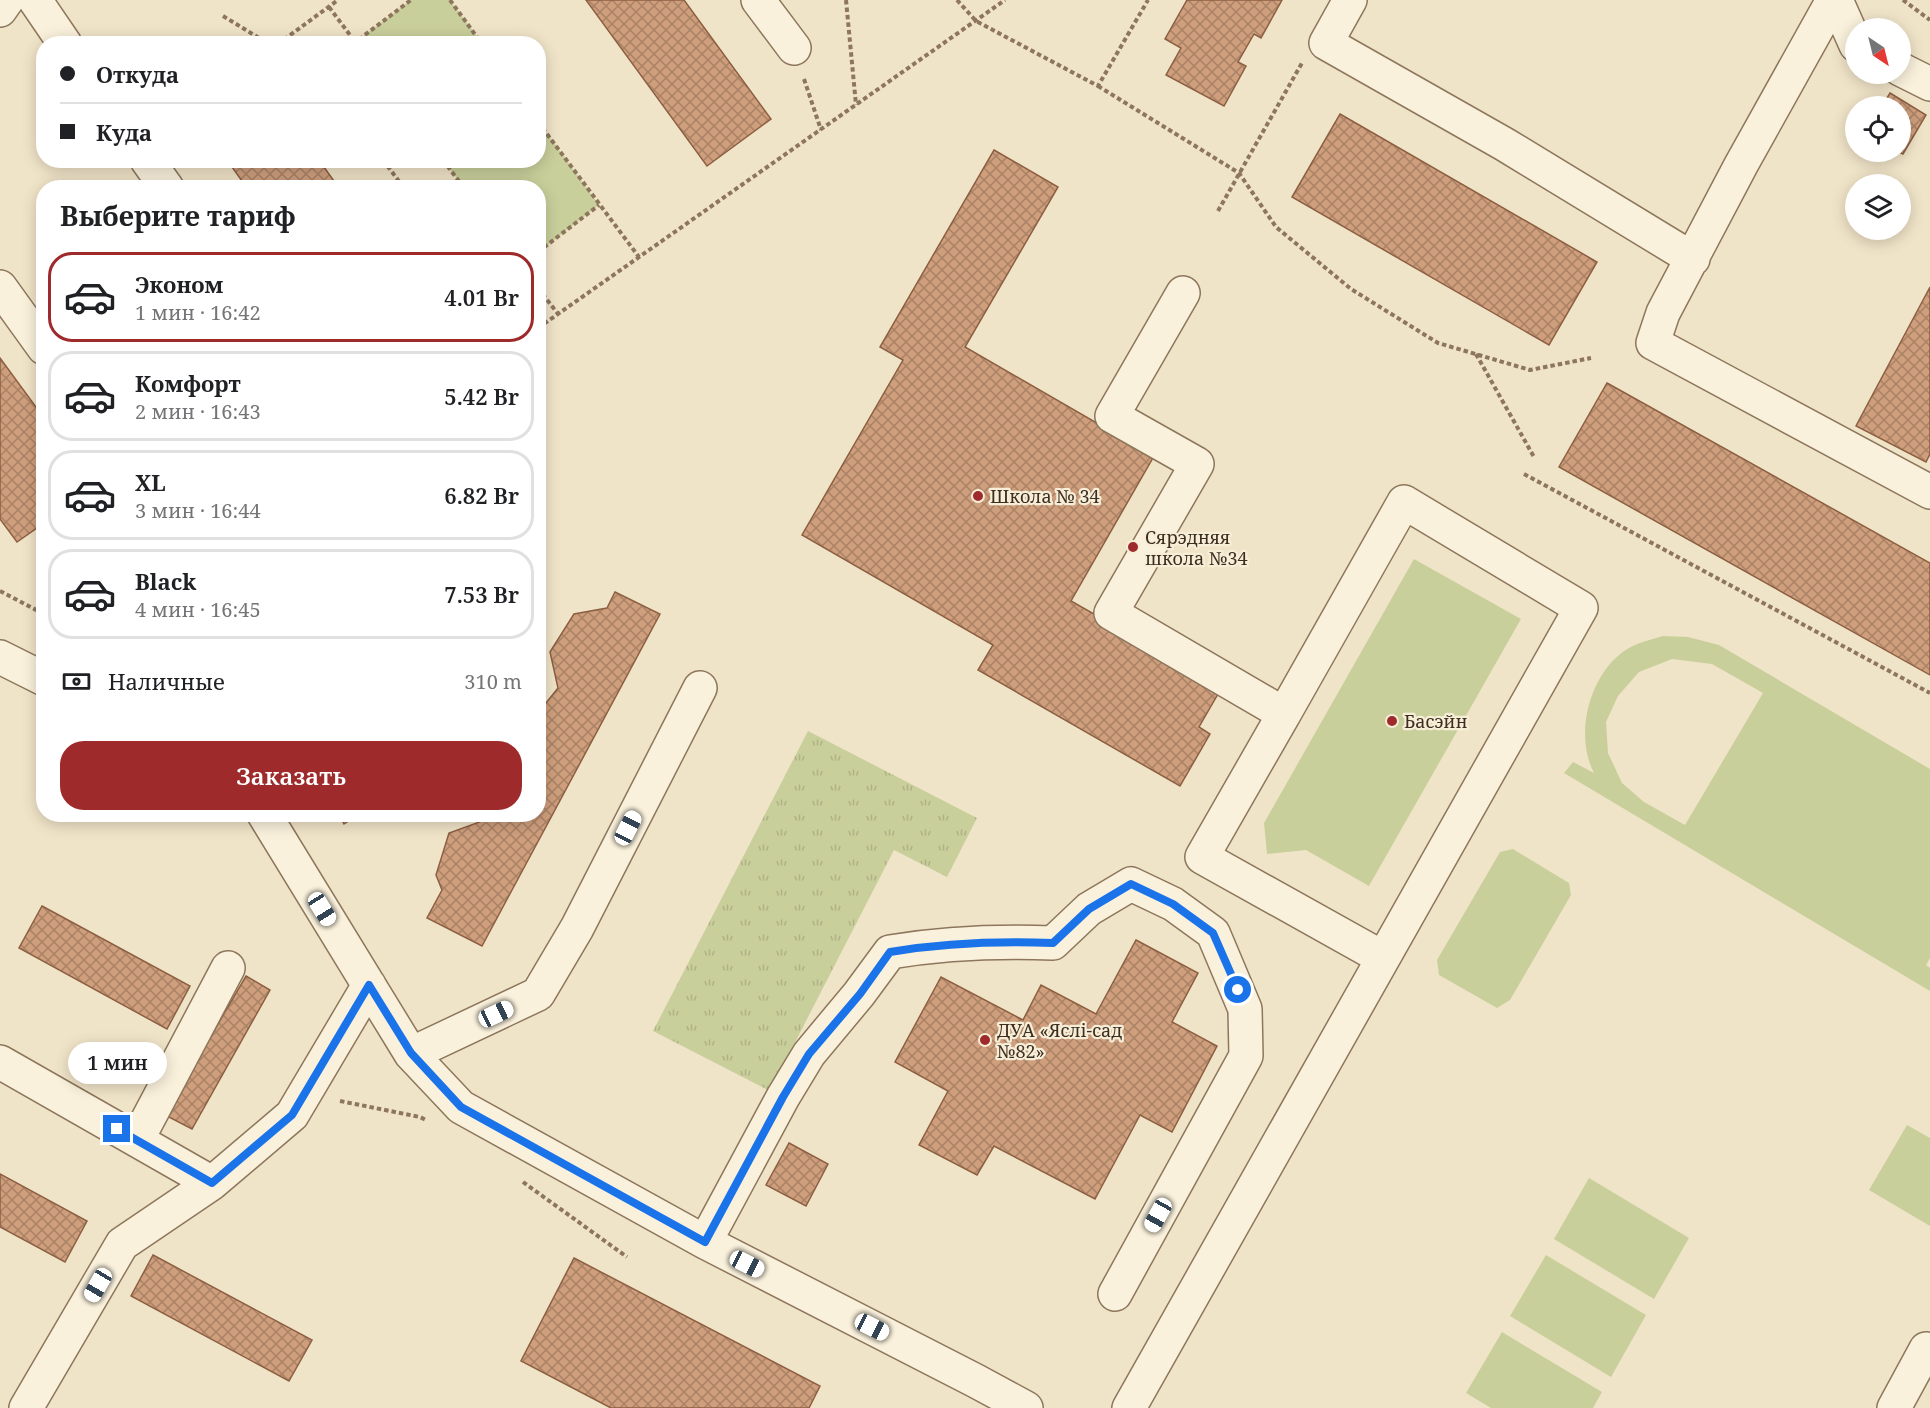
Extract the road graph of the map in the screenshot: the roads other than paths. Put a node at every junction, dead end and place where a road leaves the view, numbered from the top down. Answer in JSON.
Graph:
{"nodes":[{"id":1,"x":7,"y":0,"type":"edge"},
{"id":2,"x":35,"y":0,"type":"edge"},
{"id":3,"x":758,"y":0,"type":"edge"},
{"id":4,"x":1350,"y":0,"type":"edge"},
{"id":5,"x":1835,"y":0,"type":"edge"},
{"id":6,"x":0,"y":10,"type":"edge"},
{"id":7,"x":1845,"y":21,"type":"edge"},
{"id":8,"x":60,"y":36,"type":"edge"},
{"id":9,"x":794,"y":48,"type":"road end"},
{"id":10,"x":1911,"y":74,"type":"edge"},
{"id":11,"x":1930,"y":84,"type":"edge"},
{"id":12,"x":1693,"y":258,"type":"junction"},
{"id":13,"x":0,"y":287,"type":"edge"},
{"id":14,"x":1183,"y":293,"type":"dead end"},
{"id":15,"x":36,"y":337,"type":"edge"},
{"id":16,"x":1930,"y":492,"type":"edge"},
{"id":17,"x":0,"y":657,"type":"edge"},
{"id":18,"x":36,"y":675,"type":"edge"},
{"id":19,"x":700,"y":688,"type":"dead end"},
{"id":20,"x":1284,"y":714,"type":"junction"},
{"id":21,"x":269,"y":822,"type":"edge"},
{"id":22,"x":1383,"y":958,"type":"junction"},
{"id":23,"x":228,"y":968,"type":"dead end"},
{"id":24,"x":369,"y":985,"type":"junction"},
{"id":25,"x":411,"y":1053,"type":"junction"},
{"id":26,"x":0,"y":1062,"type":"edge"},
{"id":27,"x":137,"y":1140,"type":"junction"},
{"id":28,"x":212,"y":1183,"type":"junction"},
{"id":29,"x":705,"y":1242,"type":"junction"},
{"id":30,"x":1115,"y":1294,"type":"dead end"},
{"id":31,"x":1926,"y":1349,"type":"dead end"},
{"id":32,"x":26,"y":1408,"type":"edge"},
{"id":33,"x":1026,"y":1408,"type":"edge"},
{"id":34,"x":1129,"y":1408,"type":"edge"},
{"id":35,"x":1894,"y":1408,"type":"edge"}],
"edges":[{"from":1,"to":6,"type":"lane"},
{"from":2,"to":8,"type":"lane"},
{"from":3,"to":9,"type":"lane"},
{"from":4,"to":12,"type":"lane"},
{"from":5,"to":7,"type":"lane"},
{"from":5,"to":12,"type":"lane"},
{"from":10,"to":11,"type":"lane"},
{"from":12,"to":16,"type":"lane"},
{"from":13,"to":15,"type":"lane"},
{"from":14,"to":20,"type":"lane"},
{"from":17,"to":18,"type":"lane"},
{"from":19,"to":25,"type":"lane"},
{"from":20,"to":22,"type":"lane"},
{"from":20,"to":22,"type":"lane"},
{"from":21,"to":24,"type":"lane"},
{"from":22,"to":34,"type":"lane"},
{"from":23,"to":27,"type":"lane"},
{"from":24,"to":25,"type":"lane"},
{"from":24,"to":28,"type":"lane"},
{"from":25,"to":29,"type":"lane"},
{"from":26,"to":27,"type":"lane"},
{"from":27,"to":28,"type":"lane"},
{"from":28,"to":32,"type":"lane"},
{"from":29,"to":30,"type":"lane"},
{"from":29,"to":33,"type":"lane"},
{"from":31,"to":35,"type":"lane"}]}
